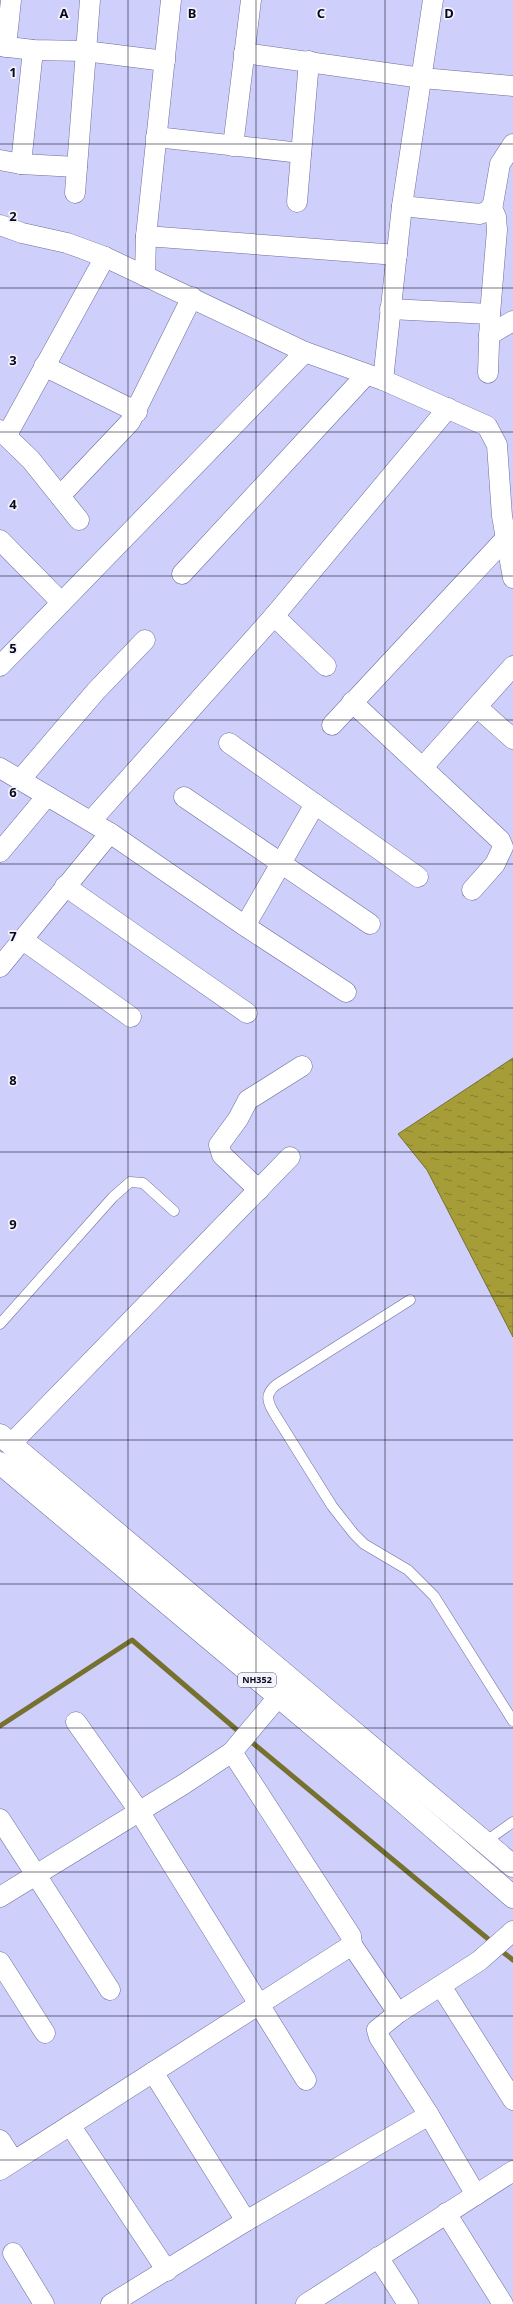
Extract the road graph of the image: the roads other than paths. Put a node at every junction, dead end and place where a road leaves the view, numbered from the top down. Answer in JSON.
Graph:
{"nodes":[{"id":1,"x":11,"y":0,"type":"edge"},
{"id":2,"x":90,"y":0,"type":"edge"},
{"id":3,"x":171,"y":0,"type":"edge"},
{"id":4,"x":251,"y":0,"type":"edge"},
{"id":5,"x":433,"y":0,"type":"edge"},
{"id":6,"x":3,"y":46,"type":"edge"},
{"id":7,"x":33,"y":50,"type":"junction"},
{"id":8,"x":85,"y":51,"type":"junction"},
{"id":9,"x":244,"y":53,"type":"junction"},
{"id":10,"x":165,"y":61,"type":"junction"},
{"id":11,"x":309,"y":61,"type":"junction"},
{"id":12,"x":422,"y":78,"type":"junction"},
{"id":13,"x":513,"y":86,"type":"edge"},
{"id":14,"x":156,"y":137,"type":"junction"},
{"id":15,"x":513,"y":144,"type":"edge"},
{"id":16,"x":233,"y":146,"type":"junction"},
{"id":17,"x":301,"y":153,"type":"junction"},
{"id":18,"x":0,"y":160,"type":"edge"},
{"id":19,"x":21,"y":164,"type":"junction"},
{"id":20,"x":77,"y":167,"type":"junction"},
{"id":21,"x":75,"y":193,"type":"dead end"},
{"id":22,"x":297,"y":202,"type":"dead end"},
{"id":23,"x":402,"y":206,"type":"junction"},
{"id":24,"x":492,"y":208,"type":"junction"},
{"id":25,"x":0,"y":225,"type":"edge"},
{"id":26,"x":146,"y":236,"type":"junction"},
{"id":27,"x":397,"y":255,"type":"junction"},
{"id":28,"x":105,"y":257,"type":"junction"},
{"id":29,"x":145,"y":276,"type":"junction"},
{"id":30,"x":192,"y":297,"type":"junction"},
{"id":31,"x":390,"y":309,"type":"junction"},
{"id":32,"x":490,"y":314,"type":"junction"},
{"id":33,"x":513,"y":321,"type":"edge"},
{"id":34,"x":489,"y":335,"type":"junction"},
{"id":35,"x":305,"y":352,"type":"junction"},
{"id":36,"x":44,"y":366,"type":"junction"},
{"id":37,"x":488,"y":373,"type":"dead end"},
{"id":38,"x":375,"y":377,"type":"junction"},
{"id":39,"x":448,"y":408,"type":"junction"},
{"id":40,"x":137,"y":412,"type":"junction"},
{"id":41,"x":3,"y":432,"type":"edge"},
{"id":42,"x":505,"y":441,"type":"edge"},
{"id":43,"x":500,"y":490,"type":"junction"},
{"id":44,"x":60,"y":496,"type":"junction"},
{"id":45,"x":513,"y":506,"type":"edge"},
{"id":46,"x":79,"y":520,"type":"dead end"},
{"id":47,"x":506,"y":538,"type":"junction"},
{"id":48,"x":0,"y":540,"type":"edge"},
{"id":49,"x":182,"y":574,"type":"dead end"},
{"id":50,"x":513,"y":578,"type":"edge"},
{"id":51,"x":61,"y":602,"type":"junction"},
{"id":52,"x":274,"y":616,"type":"junction"},
{"id":53,"x":145,"y":640,"type":"dead end"},
{"id":54,"x":0,"y":666,"type":"edge"},
{"id":55,"x":326,"y":666,"type":"dead end"},
{"id":56,"x":513,"y":666,"type":"edge"},
{"id":57,"x":352,"y":702,"type":"junction"},
{"id":58,"x":477,"y":707,"type":"junction"},
{"id":59,"x":332,"y":725,"type":"dead end"},
{"id":60,"x":513,"y":739,"type":"edge"},
{"id":61,"x":229,"y":743,"type":"dead end"},
{"id":62,"x":423,"y":767,"type":"junction"},
{"id":63,"x":0,"y":768,"type":"edge"},
{"id":64,"x":20,"y":780,"type":"junction"},
{"id":65,"x":47,"y":796,"type":"junction"},
{"id":66,"x":184,"y":797,"type":"dead end"},
{"id":67,"x":315,"y":804,"type":"junction"},
{"id":68,"x":91,"y":821,"type":"junction"},
{"id":69,"x":110,"y":833,"type":"junction"},
{"id":70,"x":0,"y":852,"type":"edge"},
{"id":71,"x":282,"y":862,"type":"junction"},
{"id":72,"x":418,"y":877,"type":"dead end"},
{"id":73,"x":64,"y":886,"type":"junction"},
{"id":74,"x":472,"y":890,"type":"dead end"},
{"id":75,"x":370,"y":924,"type":"dead end"},
{"id":76,"x":245,"y":926,"type":"junction"},
{"id":77,"x":24,"y":940,"type":"junction"},
{"id":78,"x":0,"y":967,"type":"edge"},
{"id":79,"x":346,"y":992,"type":"dead end"},
{"id":80,"x":247,"y":1013,"type":"dead end"},
{"id":81,"x":131,"y":1017,"type":"dead end"},
{"id":82,"x":302,"y":1066,"type":"dead end"},
{"id":83,"x":290,"y":1157,"type":"dead end"},
{"id":84,"x":259,"y":1190,"type":"junction"},
{"id":85,"x":174,"y":1211,"type":"dead end"},
{"id":86,"x":410,"y":1300,"type":"dead end"},
{"id":87,"x":0,"y":1324,"type":"edge"},
{"id":88,"x":5,"y":1440,"type":"edge"},
{"id":89,"x":0,"y":1463,"type":"edge"},
{"id":90,"x":292,"y":1680,"type":"junction"},
{"id":91,"x":279,"y":1699,"type":"junction"},
{"id":92,"x":513,"y":1721,"type":"edge"},
{"id":93,"x":76,"y":1722,"type":"dead end"},
{"id":94,"x":232,"y":1752,"type":"junction"},
{"id":95,"x":139,"y":1811,"type":"junction"},
{"id":96,"x":0,"y":1819,"type":"edge"},
{"id":97,"x":513,"y":1822,"type":"edge"},
{"id":98,"x":485,"y":1842,"type":"junction"},
{"id":99,"x":513,"y":1866,"type":"edge"},
{"id":100,"x":36,"y":1874,"type":"junction"},
{"id":101,"x":0,"y":1897,"type":"edge"},
{"id":102,"x":513,"y":1897,"type":"edge"},
{"id":103,"x":513,"y":1931,"type":"edge"},
{"id":104,"x":352,"y":1945,"type":"junction"},
{"id":105,"x":0,"y":1962,"type":"edge"},
{"id":106,"x":441,"y":1986,"type":"junction"},
{"id":107,"x":110,"y":1990,"type":"dead end"},
{"id":108,"x":258,"y":2004,"type":"junction"},
{"id":109,"x":398,"y":2013,"type":"junction"},
{"id":110,"x":45,"y":2033,"type":"dead end"},
{"id":111,"x":153,"y":2072,"type":"junction"},
{"id":112,"x":306,"y":2080,"type":"dead end"},
{"id":113,"x":513,"y":2100,"type":"edge"},
{"id":114,"x":428,"y":2115,"type":"junction"},
{"id":115,"x":70,"y":2125,"type":"junction"},
{"id":116,"x":0,"y":2140,"type":"edge"},
{"id":117,"x":7,"y":2165,"type":"edge"},
{"id":118,"x":513,"y":2171,"type":"edge"},
{"id":119,"x":476,"y":2195,"type":"junction"},
{"id":120,"x":446,"y":2213,"type":"junction"},
{"id":121,"x":246,"y":2221,"type":"junction"},
{"id":122,"x":13,"y":2253,"type":"dead end"},
{"id":123,"x":378,"y":2257,"type":"junction"},
{"id":124,"x":167,"y":2271,"type":"junction"},
{"id":125,"x":308,"y":2303,"type":"edge"},
{"id":126,"x":44,"y":2304,"type":"edge"},
{"id":127,"x":111,"y":2304,"type":"edge"},
{"id":128,"x":408,"y":2304,"type":"edge"},
{"id":129,"x":503,"y":2304,"type":"edge"}],
"edges":[{"from":1,"to":6,"type":"street"},
{"from":2,"to":8,"type":"street"},
{"from":3,"to":10,"type":"street"},
{"from":4,"to":9,"type":"street"},
{"from":5,"to":12,"type":"street"},
{"from":6,"to":7,"type":"street"},
{"from":7,"to":8,"type":"street"},
{"from":7,"to":19,"type":"street"},
{"from":8,"to":10,"type":"street"},
{"from":8,"to":20,"type":"street"},
{"from":9,"to":11,"type":"street"},
{"from":9,"to":16,"type":"street"},
{"from":10,"to":14,"type":"street"},
{"from":11,"to":12,"type":"street"},
{"from":11,"to":17,"type":"street"},
{"from":12,"to":13,"type":"street"},
{"from":12,"to":23,"type":"street"},
{"from":14,"to":16,"type":"street"},
{"from":14,"to":26,"type":"street"},
{"from":15,"to":24,"type":"street"},
{"from":16,"to":17,"type":"street"},
{"from":17,"to":22,"type":"street"},
{"from":18,"to":19,"type":"street"},
{"from":19,"to":20,"type":"street"},
{"from":20,"to":21,"type":"street"},
{"from":23,"to":24,"type":"street"},
{"from":23,"to":27,"type":"street"},
{"from":24,"to":32,"type":"street"},
{"from":25,"to":28,"type":"street"},
{"from":26,"to":27,"type":"street"},
{"from":26,"to":29,"type":"street"},
{"from":27,"to":31,"type":"street"},
{"from":28,"to":29,"type":"street"},
{"from":28,"to":36,"type":"street"},
{"from":29,"to":30,"type":"street"},
{"from":30,"to":35,"type":"street"},
{"from":30,"to":40,"type":"street"},
{"from":31,"to":32,"type":"street"},
{"from":31,"to":38,"type":"street"},
{"from":32,"to":34,"type":"street"},
{"from":33,"to":34,"type":"street"},
{"from":34,"to":37,"type":"street"},
{"from":35,"to":38,"type":"street"},
{"from":35,"to":51,"type":"street"},
{"from":36,"to":40,"type":"street"},
{"from":36,"to":41,"type":"street"},
{"from":38,"to":39,"type":"street"},
{"from":38,"to":49,"type":"street"},
{"from":39,"to":42,"type":"street"},
{"from":39,"to":52,"type":"street"},
{"from":40,"to":44,"type":"street"},
{"from":41,"to":44,"type":"street"},
{"from":42,"to":43,"type":"street"},
{"from":43,"to":45,"type":"street"},
{"from":43,"to":47,"type":"street"},
{"from":44,"to":46,"type":"street"},
{"from":47,"to":50,"type":"street"},
{"from":47,"to":57,"type":"street"},
{"from":48,"to":51,"type":"street"},
{"from":51,"to":54,"type":"street"},
{"from":52,"to":55,"type":"street"},
{"from":52,"to":68,"type":"street"},
{"from":53,"to":64,"type":"street"},
{"from":56,"to":58,"type":"street"},
{"from":57,"to":59,"type":"street"},
{"from":57,"to":62,"type":"street"},
{"from":58,"to":60,"type":"street"},
{"from":58,"to":62,"type":"street"},
{"from":61,"to":67,"type":"street"},
{"from":62,"to":74,"type":"street"},
{"from":63,"to":64,"type":"street"},
{"from":64,"to":65,"type":"street"},
{"from":65,"to":68,"type":"street"},
{"from":65,"to":70,"type":"street"},
{"from":66,"to":71,"type":"street"},
{"from":67,"to":71,"type":"street"},
{"from":67,"to":72,"type":"street"},
{"from":68,"to":69,"type":"street"},
{"from":69,"to":73,"type":"street"},
{"from":69,"to":76,"type":"street"},
{"from":71,"to":75,"type":"street"},
{"from":71,"to":76,"type":"street"},
{"from":73,"to":77,"type":"street"},
{"from":73,"to":80,"type":"street"},
{"from":76,"to":79,"type":"street"},
{"from":77,"to":78,"type":"street"},
{"from":77,"to":81,"type":"street"},
{"from":82,"to":84,"type":"street"},
{"from":83,"to":84,"type":"street"},
{"from":84,"to":88,"type":"street"},
{"from":85,"to":87,"type":"lane"},
{"from":86,"to":92,"type":"lane"},
{"from":88,"to":90,"type":"highway","number":"NH352"},
{"from":89,"to":91,"type":"highway","number":"NH352"},
{"from":90,"to":91,"type":"street"},
{"from":90,"to":98,"type":"highway","number":"NH352"},
{"from":91,"to":94,"type":"street"},
{"from":91,"to":102,"type":"highway","number":"NH352"},
{"from":93,"to":95,"type":"street"},
{"from":94,"to":95,"type":"street"},
{"from":94,"to":104,"type":"street"},
{"from":95,"to":100,"type":"street"},
{"from":95,"to":108,"type":"street"},
{"from":96,"to":100,"type":"street"},
{"from":97,"to":98,"type":"lane"},
{"from":98,"to":99,"type":"highway","number":"NH352"},
{"from":100,"to":101,"type":"street"},
{"from":100,"to":107,"type":"street"},
{"from":103,"to":106,"type":"street"},
{"from":104,"to":108,"type":"street"},
{"from":104,"to":109,"type":"street"},
{"from":105,"to":110,"type":"street"},
{"from":106,"to":109,"type":"street"},
{"from":106,"to":113,"type":"street"},
{"from":108,"to":111,"type":"street"},
{"from":108,"to":112,"type":"street"},
{"from":109,"to":114,"type":"street"},
{"from":111,"to":115,"type":"street"},
{"from":111,"to":121,"type":"street"},
{"from":114,"to":119,"type":"street"},
{"from":114,"to":121,"type":"street"},
{"from":115,"to":117,"type":"street"},
{"from":115,"to":124,"type":"street"},
{"from":116,"to":117,"type":"street"},
{"from":118,"to":119,"type":"street"},
{"from":119,"to":120,"type":"street"},
{"from":120,"to":123,"type":"street"},
{"from":120,"to":129,"type":"street"},
{"from":121,"to":124,"type":"street"},
{"from":122,"to":126,"type":"street"},
{"from":123,"to":125,"type":"street"},
{"from":123,"to":128,"type":"street"},
{"from":124,"to":127,"type":"street"}]}
